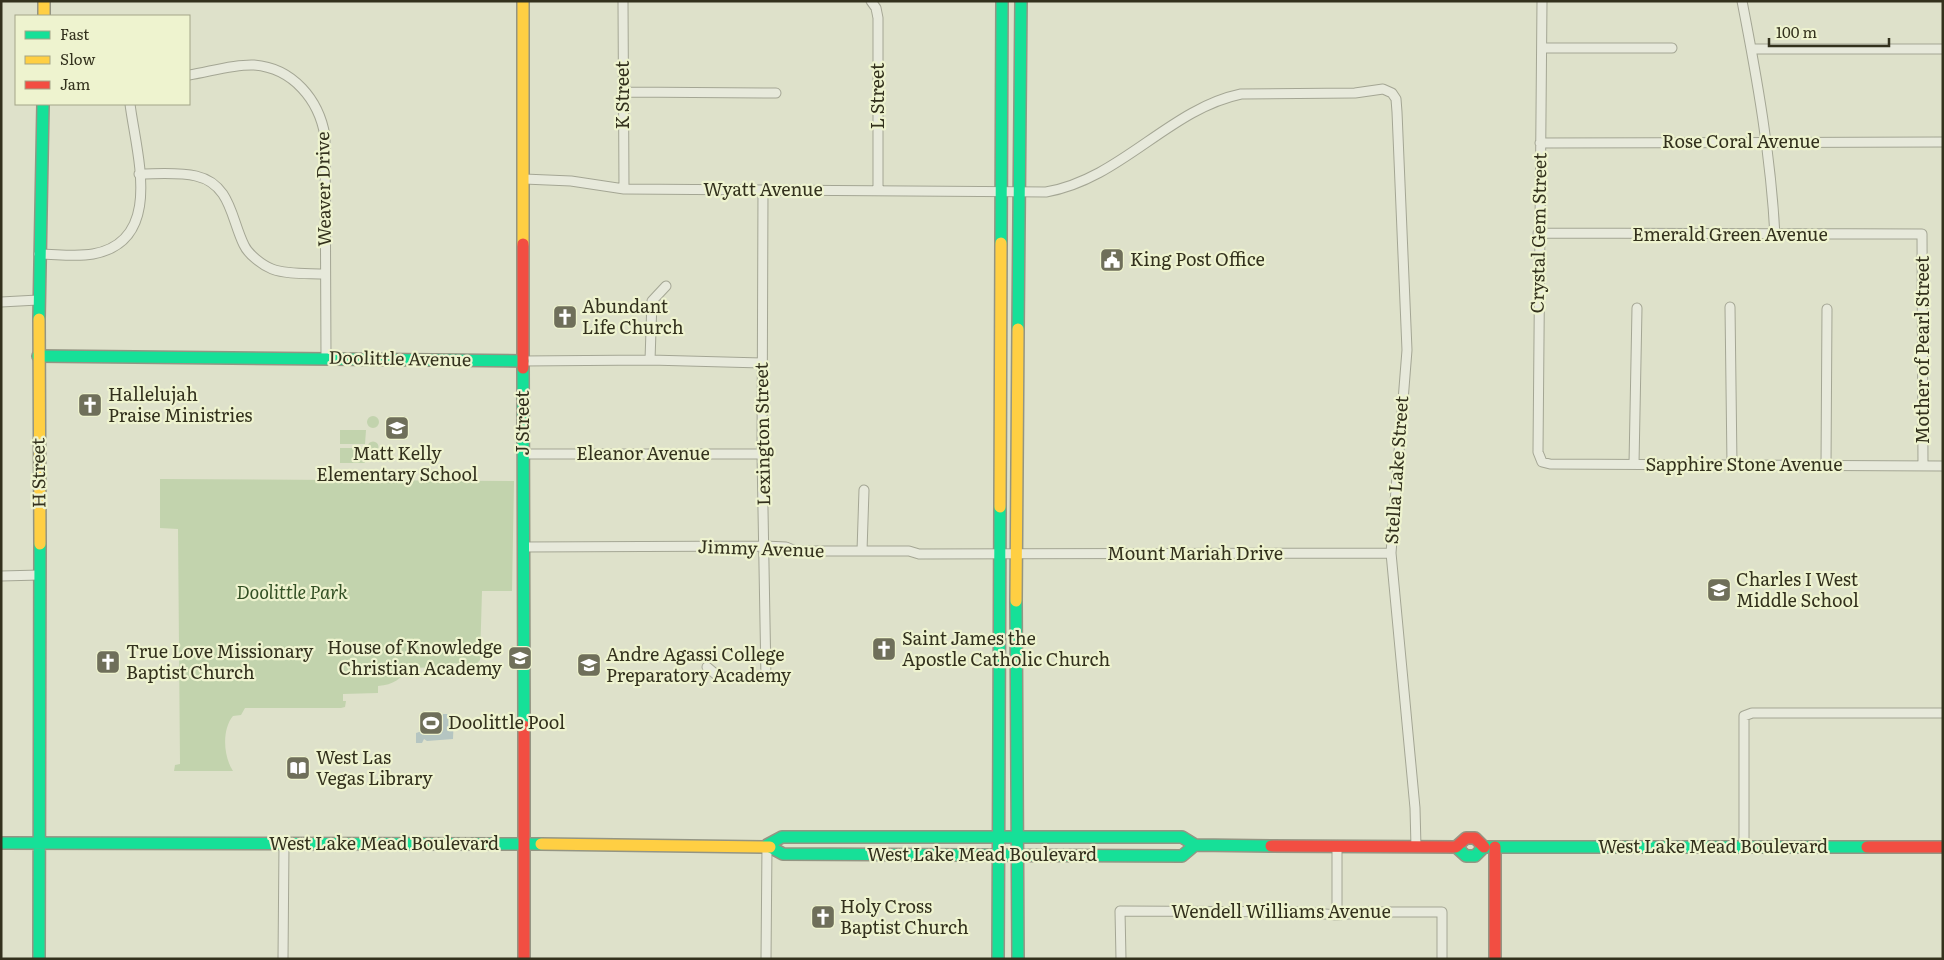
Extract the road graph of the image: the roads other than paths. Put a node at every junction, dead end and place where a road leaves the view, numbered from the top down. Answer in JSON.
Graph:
{"nodes":[{"id":1,"x":44,"y":1,"type":"edge"},
{"id":2,"x":523,"y":1,"type":"edge"},
{"id":3,"x":623,"y":1,"type":"edge"},
{"id":4,"x":1002,"y":1,"type":"edge"},
{"id":5,"x":1021,"y":1,"type":"edge"},
{"id":6,"x":1542,"y":1,"type":"edge"},
{"id":7,"x":1742,"y":1,"type":"edge"},
{"id":8,"x":872,"y":2,"type":"edge"},
{"id":9,"x":44,"y":15,"type":"edge"},
{"id":10,"x":1542,"y":48,"type":"junction"},
{"id":11,"x":1672,"y":48,"type":"dead end"},
{"id":12,"x":1751,"y":49,"type":"junction"},
{"id":13,"x":1943,"y":49,"type":"edge"},
{"id":14,"x":190,"y":75,"type":"edge"},
{"id":15,"x":623,"y":92,"type":"junction"},
{"id":16,"x":776,"y":93,"type":"dead end"},
{"id":17,"x":1392,"y":93,"type":"joint"},
{"id":18,"x":43,"y":105,"type":"edge"},
{"id":19,"x":130,"y":105,"type":"edge"},
{"id":20,"x":1765,"y":142,"type":"junction"},
{"id":21,"x":1943,"y":142,"type":"edge"},
{"id":22,"x":1540,"y":143,"type":"junction"},
{"id":23,"x":139,"y":174,"type":"junction"},
{"id":24,"x":524,"y":179,"type":"junction"},
{"id":25,"x":624,"y":189,"type":"junction"},
{"id":26,"x":763,"y":190,"type":"junction"},
{"id":27,"x":878,"y":191,"type":"junction"},
{"id":28,"x":1002,"y":192,"type":"junction"},
{"id":29,"x":1019,"y":192,"type":"junction"},
{"id":30,"x":1538,"y":233,"type":"junction"},
{"id":31,"x":1922,"y":234,"type":"joint"},
{"id":32,"x":1775,"y":236,"type":"junction"},
{"id":33,"x":39,"y":254,"type":"junction"},
{"id":34,"x":325,"y":274,"type":"junction"},
{"id":35,"x":666,"y":286,"type":"dead end"},
{"id":36,"x":38,"y":300,"type":"junction"},
{"id":37,"x":1,"y":302,"type":"edge"},
{"id":38,"x":1730,"y":307,"type":"dead end"},
{"id":39,"x":1637,"y":308,"type":"dead end"},
{"id":40,"x":1827,"y":309,"type":"dead end"},
{"id":41,"x":38,"y":356,"type":"junction"},
{"id":42,"x":326,"y":357,"type":"junction"},
{"id":43,"x":650,"y":360,"type":"junction"},
{"id":44,"x":523,"y":361,"type":"junction"},
{"id":45,"x":762,"y":363,"type":"junction"},
{"id":46,"x":524,"y":454,"type":"junction"},
{"id":47,"x":762,"y":454,"type":"junction"},
{"id":48,"x":1545,"y":463,"type":"joint"},
{"id":49,"x":1634,"y":464,"type":"junction"},
{"id":50,"x":1732,"y":465,"type":"junction"},
{"id":51,"x":1826,"y":465,"type":"junction"},
{"id":52,"x":1924,"y":466,"type":"junction"},
{"id":53,"x":1943,"y":466,"type":"edge"},
{"id":54,"x":864,"y":490,"type":"dead end"},
{"id":55,"x":523,"y":546,"type":"junction"},
{"id":56,"x":765,"y":546,"type":"junction"},
{"id":57,"x":862,"y":551,"type":"junction"},
{"id":58,"x":1391,"y":553,"type":"junction"},
{"id":59,"x":1000,"y":554,"type":"junction"},
{"id":60,"x":1016,"y":554,"type":"junction"},
{"id":61,"x":1,"y":576,"type":"edge"},
{"id":62,"x":40,"y":576,"type":"junction"},
{"id":63,"x":999,"y":622,"type":"junction"},
{"id":64,"x":707,"y":667,"type":"dead end"},
{"id":65,"x":1018,"y":674,"type":"junction"},
{"id":66,"x":1943,"y":714,"type":"edge"},
{"id":67,"x":868,"y":837,"type":"junction"},
{"id":68,"x":998,"y":837,"type":"junction"},
{"id":69,"x":1019,"y":837,"type":"junction"},
{"id":70,"x":1,"y":843,"type":"edge"},
{"id":71,"x":40,"y":843,"type":"junction"},
{"id":72,"x":284,"y":844,"type":"junction"},
{"id":73,"x":525,"y":845,"type":"junction"},
{"id":74,"x":767,"y":845,"type":"junction"},
{"id":75,"x":1195,"y":846,"type":"junction"},
{"id":76,"x":1337,"y":846,"type":"junction"},
{"id":77,"x":1416,"y":847,"type":"junction"},
{"id":78,"x":1490,"y":847,"type":"junction"},
{"id":79,"x":1744,"y":847,"type":"junction"},
{"id":80,"x":1943,"y":847,"type":"edge"},
{"id":81,"x":833,"y":855,"type":"junction"},
{"id":82,"x":998,"y":856,"type":"junction"},
{"id":83,"x":1019,"y":856,"type":"junction"},
{"id":84,"x":1337,"y":915,"type":"junction"},
{"id":85,"x":39,"y":959,"type":"edge"},
{"id":86,"x":283,"y":959,"type":"edge"},
{"id":87,"x":524,"y":959,"type":"edge"},
{"id":88,"x":766,"y":959,"type":"edge"},
{"id":89,"x":998,"y":959,"type":"edge"},
{"id":90,"x":1018,"y":959,"type":"edge"},
{"id":91,"x":1121,"y":959,"type":"edge"},
{"id":92,"x":1442,"y":959,"type":"edge"},
{"id":93,"x":1495,"y":959,"type":"edge"}],
"edges":[{"from":1,"to":9,"type":"main road"},
{"from":2,"to":24,"type":"main road","name":"J Street"},
{"from":3,"to":15,"type":"street","name":"K Street"},
{"from":4,"to":28,"type":"main road"},
{"from":5,"to":29,"type":"main road"},
{"from":6,"to":10,"type":"street","name":"Crystal Gem Street"},
{"from":7,"to":12,"type":"street"},
{"from":8,"to":27,"type":"street","name":"L Street"},
{"from":10,"to":11,"type":"street"},
{"from":10,"to":22,"type":"street","name":"Crystal Gem Street"},
{"from":12,"to":13,"type":"street"},
{"from":12,"to":20,"type":"street"},
{"from":14,"to":34,"type":"street","name":"Weaver Drive"},
{"from":15,"to":16,"type":"street"},
{"from":15,"to":25,"type":"street","name":"K Street"},
{"from":17,"to":29,"type":"street","name":"Wyatt Avenue"},
{"from":17,"to":58,"type":"street","name":"Stella Lake Street"},
{"from":18,"to":33,"type":"main road","name":"H Street"},
{"from":19,"to":23,"type":"street"},
{"from":20,"to":21,"type":"street","name":"Rose Coral Avenue"},
{"from":20,"to":22,"type":"street","name":"Rose Coral Avenue"},
{"from":20,"to":32,"type":"street"},
{"from":22,"to":30,"type":"street","name":"Crystal Gem Street"},
{"from":23,"to":33,"type":"street"},
{"from":23,"to":34,"type":"street"},
{"from":24,"to":25,"type":"street","name":"Wyatt Avenue"},
{"from":24,"to":44,"type":"main road","name":"J Street"},
{"from":25,"to":26,"type":"street","name":"Wyatt Avenue"},
{"from":26,"to":27,"type":"street","name":"Wyatt Avenue"},
{"from":26,"to":45,"type":"street","name":"Lexington Street"},
{"from":27,"to":28,"type":"street","name":"Wyatt Avenue"},
{"from":28,"to":29,"type":"street","name":"Wyatt Avenue"},
{"from":28,"to":59,"type":"main road"},
{"from":29,"to":60,"type":"main road"},
{"from":30,"to":32,"type":"street","name":"Emerald Green Avenue"},
{"from":30,"to":48,"type":"street","name":"Crystal Gem Street"},
{"from":31,"to":32,"type":"street","name":"Emerald Green Avenue"},
{"from":31,"to":52,"type":"street","name":"Mother of Pearl Street"},
{"from":33,"to":36,"type":"main road","name":"H Street"},
{"from":34,"to":42,"type":"street","name":"Weaver Drive"},
{"from":35,"to":43,"type":"street"},
{"from":36,"to":37,"type":"street"},
{"from":36,"to":41,"type":"main road","name":"H Street"},
{"from":38,"to":50,"type":"street"},
{"from":39,"to":49,"type":"street"},
{"from":40,"to":51,"type":"street"},
{"from":41,"to":42,"type":"main road","name":"Doolittle Avenue"},
{"from":41,"to":62,"type":"main road","name":"H Street"},
{"from":42,"to":44,"type":"main road","name":"Doolittle Avenue"},
{"from":43,"to":44,"type":"street","name":"Doolittle Avenue"},
{"from":43,"to":45,"type":"street","name":"Doolittle Avenue"},
{"from":44,"to":46,"type":"main road","name":"J Street"},
{"from":45,"to":47,"type":"street","name":"Lexington Street"},
{"from":46,"to":47,"type":"street","name":"Eleanor Avenue"},
{"from":46,"to":55,"type":"main road","name":"J Street"},
{"from":47,"to":56,"type":"street","name":"Lexington Street"},
{"from":48,"to":49,"type":"street","name":"Sapphire Stone Avenue"},
{"from":49,"to":50,"type":"street","name":"Sapphire Stone Avenue"},
{"from":50,"to":51,"type":"street","name":"Sapphire Stone Avenue"},
{"from":51,"to":52,"type":"street","name":"Sapphire Stone Avenue"},
{"from":52,"to":53,"type":"street","name":"Sapphire Stone Avenue"},
{"from":54,"to":57,"type":"street"},
{"from":55,"to":56,"type":"street","name":"Jimmy Avenue"},
{"from":55,"to":73,"type":"main road","name":"J Street"},
{"from":56,"to":57,"type":"street","name":"Jimmy Avenue"},
{"from":56,"to":64,"type":"street","name":"Lexington Street"},
{"from":57,"to":59,"type":"street","name":"Jimmy Avenue"},
{"from":58,"to":60,"type":"street","name":"Mount Mariah Drive"},
{"from":58,"to":77,"type":"street","name":"Stella Lake Street"},
{"from":59,"to":60,"type":"street","name":"Mount Mariah Drive"},
{"from":59,"to":63,"type":"main road"},
{"from":60,"to":65,"type":"main road"},
{"from":61,"to":62,"type":"street"},
{"from":62,"to":71,"type":"main road","name":"H Street"},
{"from":63,"to":65,"type":"main road"},
{"from":63,"to":68,"type":"main road"},
{"from":65,"to":69,"type":"main road"},
{"from":66,"to":79,"type":"street"},
{"from":67,"to":68,"type":"main road","name":"West Lake Mead Boulevard"},
{"from":67,"to":74,"type":"main road","name":"West Lake Mead Boulevard"},
{"from":67,"to":81,"type":"main road"},
{"from":68,"to":69,"type":"main road","name":"West Lake Mead Boulevard"},
{"from":68,"to":82,"type":"main road"},
{"from":69,"to":75,"type":"main road","name":"West Lake Mead Boulevard"},
{"from":69,"to":83,"type":"main road"},
{"from":70,"to":71,"type":"main road","name":"West Lake Mead Boulevard"},
{"from":71,"to":72,"type":"main road","name":"West Lake Mead Boulevard"},
{"from":71,"to":85,"type":"main road","name":"H Street"},
{"from":72,"to":73,"type":"main road","name":"West Lake Mead Boulevard"},
{"from":72,"to":86,"type":"street"},
{"from":73,"to":74,"type":"main road","name":"West Lake Mead Boulevard"},
{"from":73,"to":87,"type":"main road","name":"J Street"},
{"from":74,"to":81,"type":"main road","name":"West Lake Mead Boulevard"},
{"from":74,"to":88,"type":"street"},
{"from":75,"to":76,"type":"main road","name":"West Lake Mead Boulevard"},
{"from":75,"to":83,"type":"main road","name":"West Lake Mead Boulevard"},
{"from":76,"to":77,"type":"main road","name":"West Lake Mead Boulevard"},
{"from":76,"to":84,"type":"street"},
{"from":77,"to":78,"type":"main road","name":"West Lake Mead Boulevard"},
{"from":78,"to":79,"type":"main road","name":"West Lake Mead Boulevard"},
{"from":78,"to":93,"type":"main road"},
{"from":79,"to":80,"type":"main road","name":"West Lake Mead Boulevard"},
{"from":81,"to":82,"type":"main road","name":"West Lake Mead Boulevard"},
{"from":82,"to":83,"type":"main road","name":"West Lake Mead Boulevard"},
{"from":82,"to":89,"type":"main road"},
{"from":83,"to":90,"type":"main road"},
{"from":84,"to":91,"type":"street","name":"Wendell Williams Avenue"},
{"from":84,"to":92,"type":"street","name":"Wendell Williams Avenue"}]}
